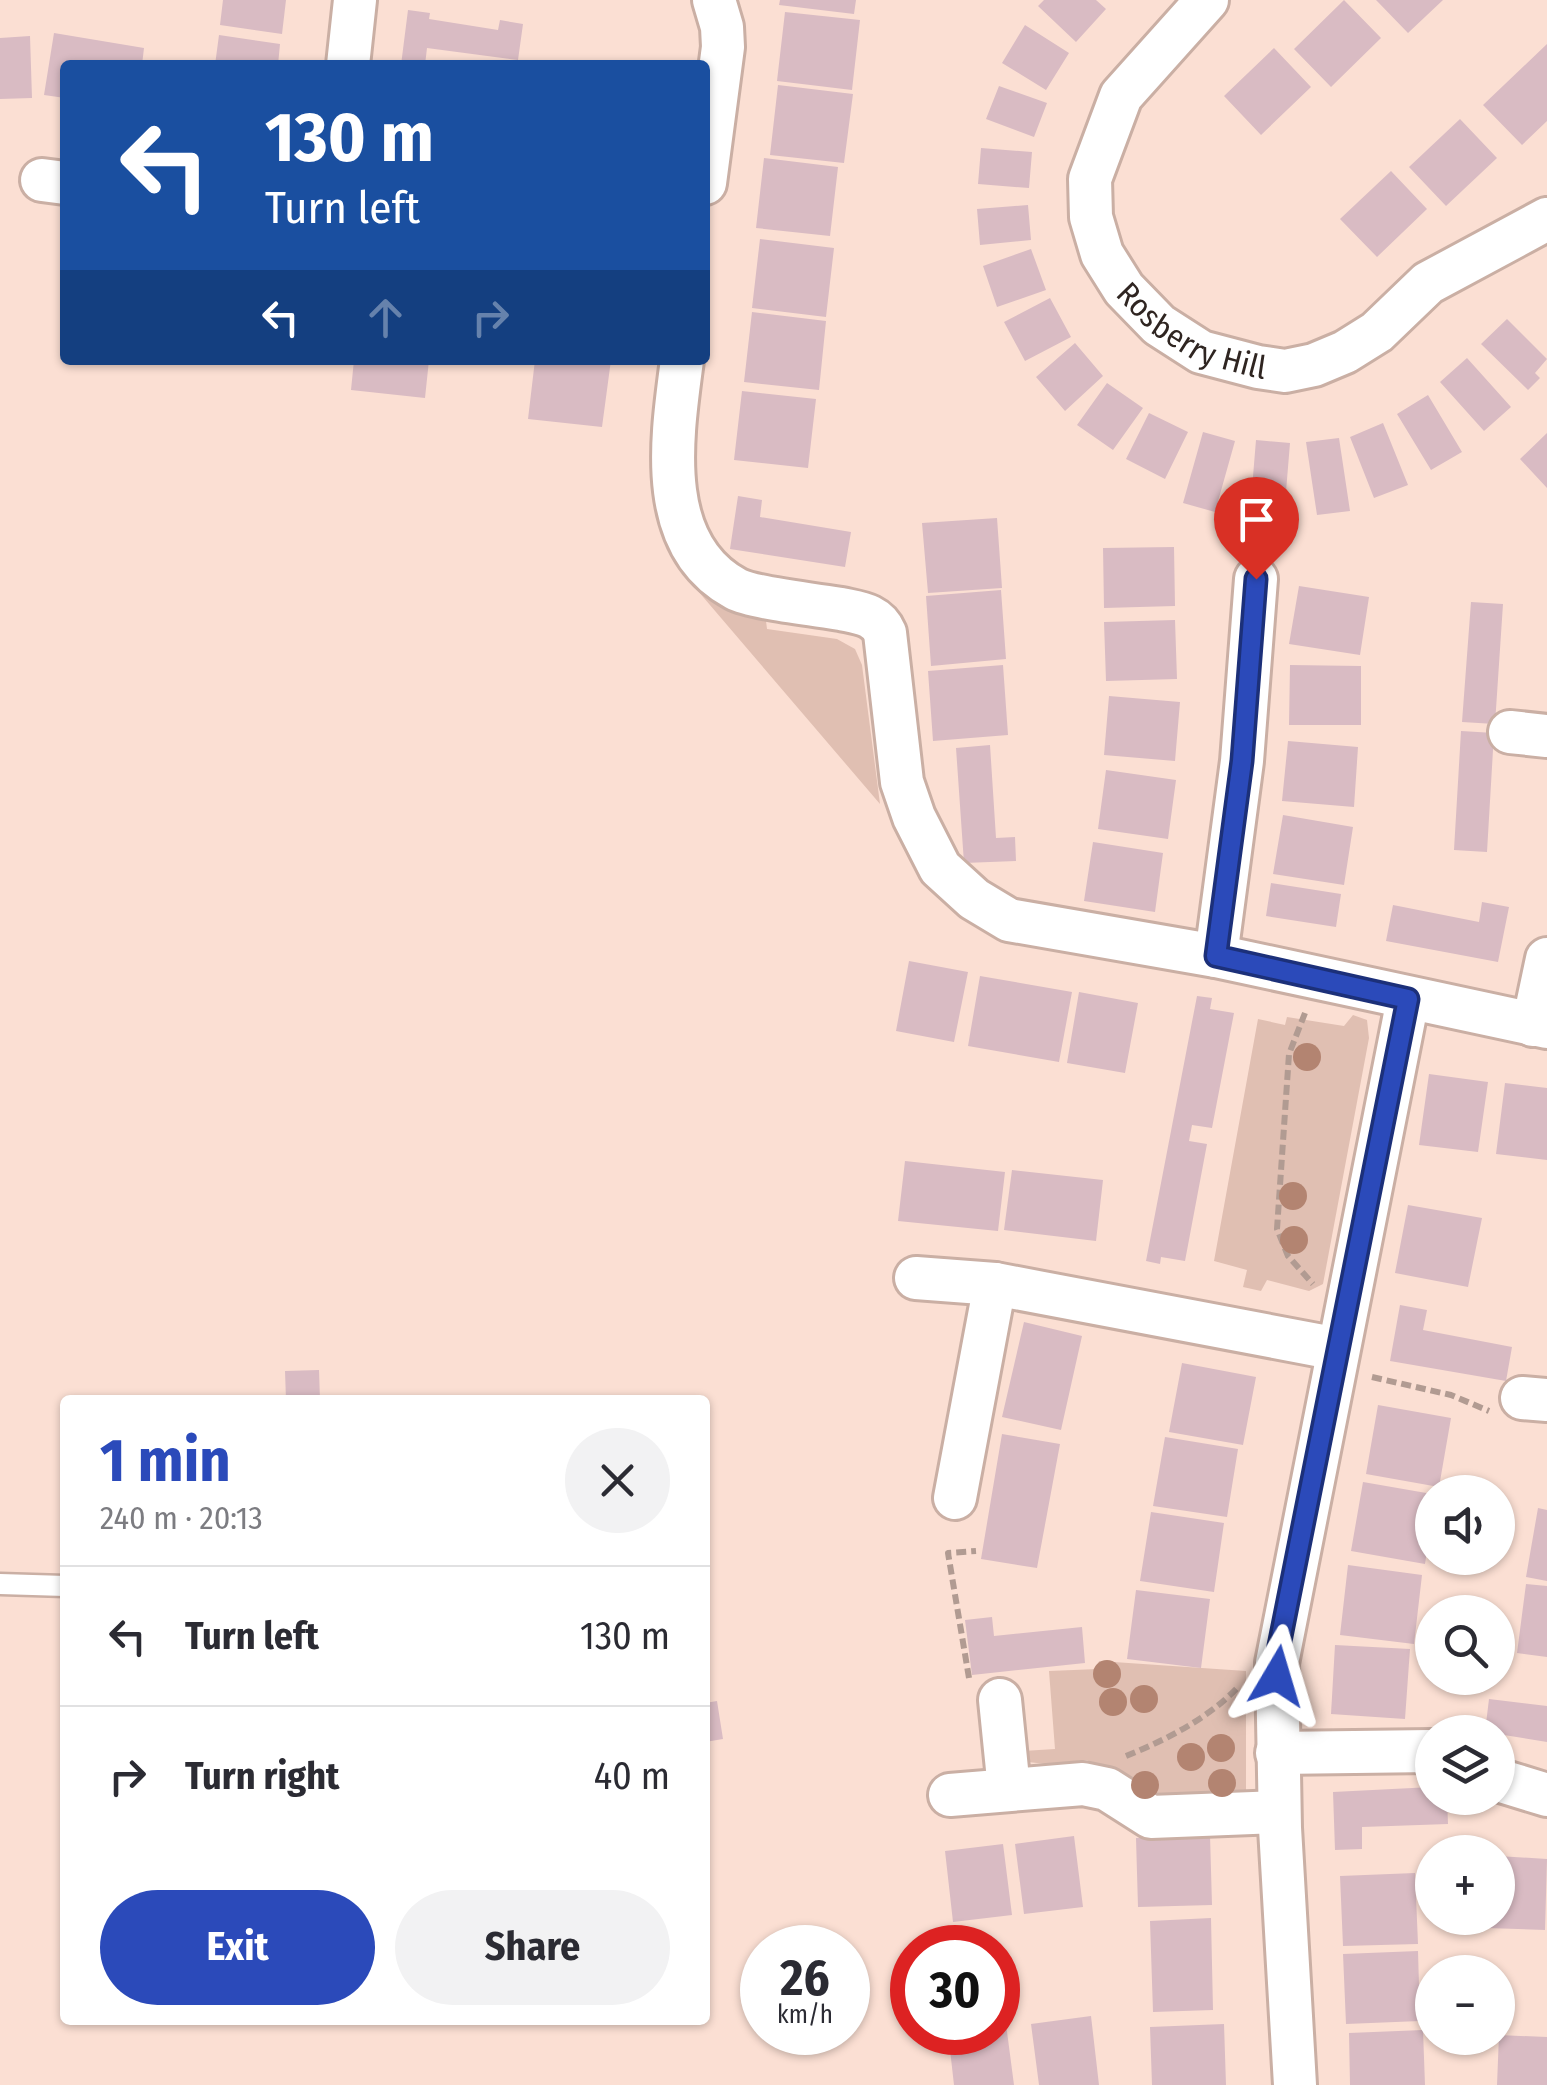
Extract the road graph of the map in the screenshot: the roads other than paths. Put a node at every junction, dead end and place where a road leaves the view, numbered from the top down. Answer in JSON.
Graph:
{"nodes":[{"id":1,"x":355,"y":0,"type":"edge"},
{"id":2,"x":714,"y":0,"type":"edge"},
{"id":3,"x":1202,"y":2,"type":"edge"},
{"id":4,"x":349,"y":60,"type":"edge"},
{"id":5,"x":710,"y":143,"type":"edge"},
{"id":6,"x":1547,"y":219,"type":"edge"},
{"id":7,"x":681,"y":365,"type":"edge"},
{"id":8,"x":1256,"y":579,"type":"dead end"},
{"id":9,"x":1216,"y":956,"type":"junction"},
{"id":10,"x":1547,"y":959,"type":"edge"},
{"id":11,"x":1408,"y":999,"type":"junction"},
{"id":12,"x":1540,"y":1026,"type":"edge"},
{"id":13,"x":916,"y":1278,"type":"dead end"},
{"id":14,"x":995,"y":1284,"type":"junction"},
{"id":15,"x":1349,"y":1362,"type":"junction"},
{"id":16,"x":954,"y":1498,"type":"dead end"},
{"id":17,"x":0,"y":1584,"type":"edge"},
{"id":18,"x":60,"y":1586,"type":"edge"},
{"id":19,"x":986,"y":1693,"type":"road end"},
{"id":20,"x":1415,"y":1751,"type":"edge"},
{"id":21,"x":1277,"y":1753,"type":"junction"},
{"id":22,"x":1515,"y":1786,"type":"edge"},
{"id":23,"x":1009,"y":1789,"type":"junction"},
{"id":24,"x":950,"y":1795,"type":"dead end"},
{"id":25,"x":1547,"y":1796,"type":"edge"},
{"id":26,"x":1280,"y":1812,"type":"junction"},
{"id":27,"x":1295,"y":2085,"type":"edge"}],
"edges":[{"from":1,"to":4,"type":"street"},
{"from":2,"to":5,"type":"street"},
{"from":3,"to":6,"type":"street","name":"Rosberry Hill"},
{"from":7,"to":9,"type":"street"},
{"from":8,"to":9,"type":"street"},
{"from":9,"to":11,"type":"street"},
{"from":10,"to":12,"type":"street"},
{"from":11,"to":12,"type":"street"},
{"from":11,"to":15,"type":"street"},
{"from":13,"to":14,"type":"street"},
{"from":14,"to":15,"type":"street"},
{"from":14,"to":16,"type":"street"},
{"from":15,"to":21,"type":"street"},
{"from":17,"to":18,"type":"lane"},
{"from":19,"to":23,"type":"street"},
{"from":20,"to":21,"type":"street"},
{"from":21,"to":26,"type":"street"},
{"from":22,"to":25,"type":"street"},
{"from":23,"to":24,"type":"street"},
{"from":23,"to":26,"type":"street"},
{"from":26,"to":27,"type":"street"}]}
